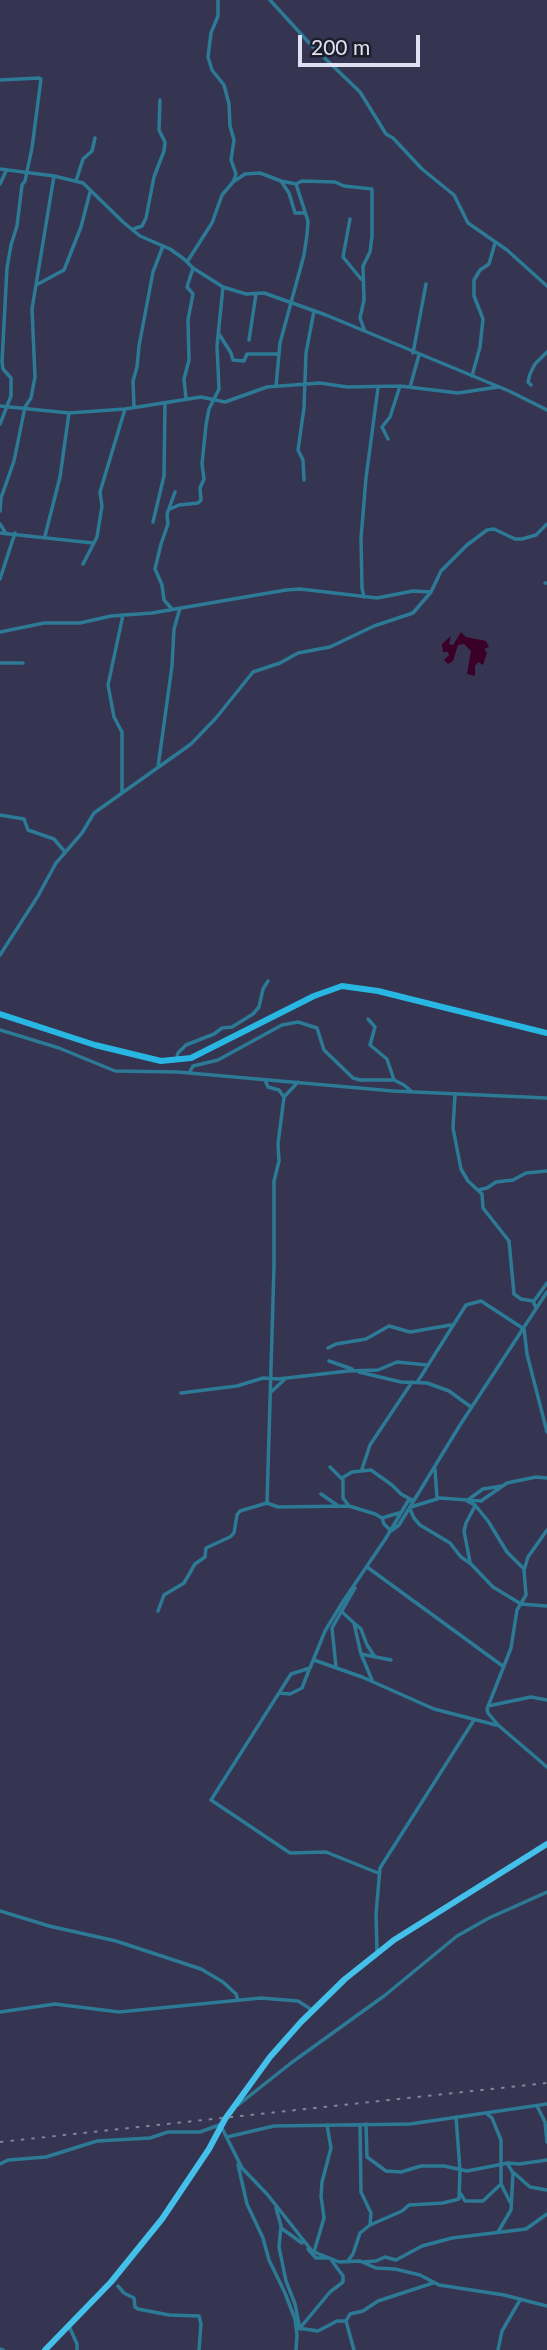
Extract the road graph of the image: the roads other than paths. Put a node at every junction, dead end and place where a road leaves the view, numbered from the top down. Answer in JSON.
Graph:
{"nodes":[{"id":1,"x":218,"y":0,"type":"edge"},
{"id":2,"x":270,"y":0,"type":"edge"},
{"id":3,"x":0,"y":80,"type":"edge"},
{"id":4,"x":160,"y":100,"type":"dead end"},
{"id":5,"x":95,"y":138,"type":"dead end"},
{"id":6,"x":0,"y":169,"type":"edge"},
{"id":7,"x":6,"y":171,"type":"junction"},
{"id":8,"x":26,"y":173,"type":"junction"},
{"id":9,"x":54,"y":176,"type":"junction"},
{"id":10,"x":76,"y":181,"type":"junction"},
{"id":11,"x":281,"y":181,"type":"junction"},
{"id":12,"x":233,"y":182,"type":"junction"},
{"id":13,"x":0,"y":184,"type":"edge"},
{"id":14,"x":296,"y":184,"type":"junction"},
{"id":15,"x":90,"y":192,"type":"junction"},
{"id":16,"x":304,"y":213,"type":"junction"},
{"id":17,"x":350,"y":219,"type":"dead end"},
{"id":18,"x":133,"y":229,"type":"junction"},
{"id":19,"x":495,"y":243,"type":"junction"},
{"id":20,"x":163,"y":246,"type":"junction"},
{"id":21,"x":187,"y":262,"type":"junction"},
{"id":22,"x":193,"y":268,"type":"junction"},
{"id":23,"x":362,"y":281,"type":"junction"},
{"id":24,"x":38,"y":284,"type":"junction"},
{"id":25,"x":426,"y":284,"type":"dead end"},
{"id":26,"x":547,"y":286,"type":"edge"},
{"id":27,"x":223,"y":287,"type":"junction"},
{"id":28,"x":256,"y":293,"type":"junction"},
{"id":29,"x":291,"y":304,"type":"junction"},
{"id":30,"x":314,"y":312,"type":"junction"},
{"id":31,"x":365,"y":331,"type":"junction"},
{"id":32,"x":218,"y":333,"type":"junction"},
{"id":33,"x":249,"y":340,"type":"dead end"},
{"id":34,"x":547,"y":352,"type":"edge"},
{"id":35,"x":412,"y":353,"type":"junction"},
{"id":36,"x":278,"y":354,"type":"junction"},
{"id":37,"x":419,"y":355,"type":"junction"},
{"id":38,"x":471,"y":376,"type":"junction"},
{"id":39,"x":304,"y":385,"type":"junction"},
{"id":40,"x":531,"y":385,"type":"dead end"},
{"id":41,"x":276,"y":386,"type":"junction"},
{"id":42,"x":400,"y":386,"type":"junction"},
{"id":43,"x":378,"y":387,"type":"junction"},
{"id":44,"x":410,"y":387,"type":"junction"},
{"id":45,"x":500,"y":388,"type":"junction"},
{"id":46,"x":186,"y":398,"type":"junction"},
{"id":47,"x":214,"y":401,"type":"junction"},
{"id":48,"x":165,"y":403,"type":"junction"},
{"id":49,"x":6,"y":405,"type":"junction"},
{"id":50,"x":0,"y":406,"type":"edge"},
{"id":51,"x":25,"y":407,"type":"junction"},
{"id":52,"x":134,"y":407,"type":"junction"},
{"id":53,"x":125,"y":409,"type":"junction"},
{"id":54,"x":547,"y":410,"type":"edge"},
{"id":55,"x":69,"y":412,"type":"junction"},
{"id":56,"x":0,"y":424,"type":"edge"},
{"id":57,"x":388,"y":439,"type":"dead end"},
{"id":58,"x":304,"y":480,"type":"dead end"},
{"id":59,"x":175,"y":492,"type":"dead end"},
{"id":60,"x":170,"y":509,"type":"junction"},
{"id":61,"x":0,"y":511,"type":"edge"},
{"id":62,"x":153,"y":522,"type":"dead end"},
{"id":63,"x":0,"y":524,"type":"edge"},
{"id":64,"x":547,"y":524,"type":"edge"},
{"id":65,"x":3,"y":533,"type":"edge"},
{"id":66,"x":15,"y":533,"type":"junction"},
{"id":67,"x":45,"y":536,"type":"junction"},
{"id":68,"x":93,"y":543,"type":"junction"},
{"id":69,"x":83,"y":564,"type":"dead end"},
{"id":70,"x":0,"y":579,"type":"edge"},
{"id":71,"x":432,"y":592,"type":"junction"},
{"id":72,"x":364,"y":597,"type":"junction"},
{"id":73,"x":180,"y":608,"type":"junction"},
{"id":74,"x":172,"y":609,"type":"junction"},
{"id":75,"x":123,"y":615,"type":"junction"},
{"id":76,"x":0,"y":632,"type":"edge"},
{"id":77,"x":0,"y":663,"type":"edge"},
{"id":78,"x":23,"y":663,"type":"dead end"},
{"id":79,"x":158,"y":767,"type":"junction"},
{"id":80,"x":122,"y":793,"type":"junction"},
{"id":81,"x":0,"y":815,"type":"edge"},
{"id":82,"x":65,"y":852,"type":"junction"},
{"id":83,"x":0,"y":955,"type":"edge"},
{"id":84,"x":268,"y":981,"type":"dead end"},
{"id":85,"x":0,"y":1014,"type":"edge"},
{"id":86,"x":368,"y":1019,"type":"dead end"},
{"id":87,"x":0,"y":1030,"type":"edge"},
{"id":88,"x":547,"y":1033,"type":"edge"},
{"id":89,"x":175,"y":1061,"type":"junction"},
{"id":90,"x":189,"y":1073,"type":"junction"},
{"id":91,"x":265,"y":1080,"type":"junction"},
{"id":92,"x":394,"y":1080,"type":"junction"},
{"id":93,"x":298,"y":1082,"type":"junction"},
{"id":94,"x":412,"y":1092,"type":"junction"},
{"id":95,"x":455,"y":1095,"type":"junction"},
{"id":96,"x":284,"y":1097,"type":"junction"},
{"id":97,"x":547,"y":1098,"type":"edge"},
{"id":98,"x":547,"y":1171,"type":"edge"},
{"id":99,"x":478,"y":1190,"type":"junction"},
{"id":100,"x":547,"y":1283,"type":"edge"},
{"id":101,"x":547,"y":1292,"type":"edge"},
{"id":102,"x":534,"y":1302,"type":"junction"},
{"id":103,"x":536,"y":1310,"type":"junction"},
{"id":104,"x":453,"y":1324,"type":"junction"},
{"id":105,"x":524,"y":1329,"type":"junction"},
{"id":106,"x":328,"y":1348,"type":"dead end"},
{"id":107,"x":329,"y":1361,"type":"dead end"},
{"id":108,"x":427,"y":1365,"type":"junction"},
{"id":109,"x":383,"y":1369,"type":"junction"},
{"id":110,"x":355,"y":1370,"type":"junction"},
{"id":111,"x":270,"y":1378,"type":"junction"},
{"id":112,"x":286,"y":1378,"type":"junction"},
{"id":113,"x":394,"y":1381,"type":"junction"},
{"id":114,"x":415,"y":1382,"type":"junction"},
{"id":115,"x":271,"y":1392,"type":"junction"},
{"id":116,"x":181,"y":1393,"type":"dead end"},
{"id":117,"x":471,"y":1407,"type":"junction"},
{"id":118,"x":547,"y":1432,"type":"edge"},
{"id":119,"x":435,"y":1466,"type":"junction"},
{"id":120,"x":330,"y":1467,"type":"dead end"},
{"id":121,"x":362,"y":1469,"type":"junction"},
{"id":122,"x":342,"y":1478,"type":"junction"},
{"id":123,"x":547,"y":1478,"type":"edge"},
{"id":124,"x":502,"y":1485,"type":"junction"},
{"id":125,"x":321,"y":1494,"type":"dead end"},
{"id":126,"x":437,"y":1498,"type":"junction"},
{"id":127,"x":462,"y":1498,"type":"junction"},
{"id":128,"x":413,"y":1499,"type":"junction"},
{"id":129,"x":469,"y":1499,"type":"junction"},
{"id":130,"x":267,"y":1503,"type":"junction"},
{"id":131,"x":476,"y":1503,"type":"junction"},
{"id":132,"x":339,"y":1506,"type":"junction"},
{"id":133,"x":349,"y":1506,"type":"junction"},
{"id":134,"x":411,"y":1508,"type":"junction"},
{"id":135,"x":403,"y":1514,"type":"junction"},
{"id":136,"x":382,"y":1518,"type":"junction"},
{"id":137,"x":414,"y":1518,"type":"junction"},
{"id":138,"x":547,"y":1530,"type":"edge"},
{"id":139,"x":391,"y":1531,"type":"junction"},
{"id":140,"x":471,"y":1564,"type":"junction"},
{"id":141,"x":367,"y":1567,"type":"junction"},
{"id":142,"x":524,"y":1570,"type":"junction"},
{"id":143,"x":357,"y":1581,"type":"junction"},
{"id":144,"x":521,"y":1604,"type":"junction"},
{"id":145,"x":547,"y":1606,"type":"edge"},
{"id":146,"x":158,"y":1611,"type":"dead end"},
{"id":147,"x":341,"y":1611,"type":"junction"},
{"id":148,"x":354,"y":1623,"type":"junction"},
{"id":149,"x":360,"y":1654,"type":"junction"},
{"id":150,"x":374,"y":1657,"type":"junction"},
{"id":151,"x":314,"y":1660,"type":"junction"},
{"id":152,"x":391,"y":1660,"type":"dead end"},
{"id":153,"x":336,"y":1667,"type":"junction"},
{"id":154,"x":504,"y":1667,"type":"junction"},
{"id":155,"x":309,"y":1670,"type":"junction"},
{"id":156,"x":372,"y":1681,"type":"junction"},
{"id":157,"x":279,"y":1693,"type":"junction"},
{"id":158,"x":547,"y":1700,"type":"edge"},
{"id":159,"x":488,"y":1706,"type":"junction"},
{"id":160,"x":474,"y":1720,"type":"junction"},
{"id":161,"x":498,"y":1725,"type":"junction"},
{"id":162,"x":546,"y":1763,"type":"edge"},
{"id":163,"x":547,"y":1844,"type":"edge"},
{"id":164,"x":378,"y":1873,"type":"junction"},
{"id":165,"x":547,"y":1892,"type":"edge"},
{"id":166,"x":0,"y":1911,"type":"edge"},
{"id":167,"x":377,"y":1954,"type":"junction"},
{"id":168,"x":237,"y":2000,"type":"junction"},
{"id":169,"x":312,"y":2011,"type":"junction"},
{"id":170,"x":0,"y":2012,"type":"edge"},
{"id":171,"x":547,"y":2104,"type":"edge"},
{"id":172,"x":537,"y":2106,"type":"junction"},
{"id":173,"x":231,"y":2111,"type":"junction"},
{"id":174,"x":485,"y":2112,"type":"junction"},
{"id":175,"x":456,"y":2117,"type":"junction"},
{"id":176,"x":327,"y":2124,"type":"junction"},
{"id":177,"x":363,"y":2124,"type":"junction"},
{"id":178,"x":222,"y":2125,"type":"junction"},
{"id":179,"x":227,"y":2137,"type":"junction"},
{"id":180,"x":547,"y":2141,"type":"edge"},
{"id":181,"x":237,"y":2159,"type":"junction"},
{"id":182,"x":547,"y":2160,"type":"edge"},
{"id":183,"x":507,"y":2163,"type":"junction"},
{"id":184,"x":0,"y":2164,"type":"edge"},
{"id":185,"x":500,"y":2164,"type":"junction"},
{"id":186,"x":460,"y":2170,"type":"junction"},
{"id":187,"x":512,"y":2171,"type":"junction"},
{"id":188,"x":501,"y":2184,"type":"junction"},
{"id":189,"x":546,"y":2189,"type":"edge"},
{"id":190,"x":460,"y":2192,"type":"junction"},
{"id":191,"x":510,"y":2202,"type":"junction"},
{"id":192,"x":274,"y":2203,"type":"junction"},
{"id":193,"x":547,"y":2214,"type":"edge"},
{"id":194,"x":370,"y":2225,"type":"junction"},
{"id":195,"x":281,"y":2228,"type":"junction"},
{"id":196,"x":496,"y":2233,"type":"junction"},
{"id":197,"x":307,"y":2246,"type":"junction"},
{"id":198,"x":314,"y":2252,"type":"junction"},
{"id":199,"x":330,"y":2258,"type":"junction"},
{"id":200,"x":347,"y":2262,"type":"junction"},
{"id":201,"x":362,"y":2262,"type":"junction"},
{"id":202,"x":433,"y":2283,"type":"junction"},
{"id":203,"x":118,"y":2286,"type":"dead end"},
{"id":204,"x":520,"y":2300,"type":"junction"},
{"id":205,"x":547,"y":2306,"type":"edge"},
{"id":206,"x":346,"y":2321,"type":"junction"},
{"id":207,"x":69,"y":2326,"type":"junction"},
{"id":208,"x":298,"y":2328,"type":"junction"},
{"id":209,"x":45,"y":2350,"type":"edge"},
{"id":210,"x":77,"y":2350,"type":"edge"},
{"id":211,"x":199,"y":2350,"type":"edge"},
{"id":212,"x":296,"y":2350,"type":"edge"},
{"id":213,"x":354,"y":2350,"type":"edge"},
{"id":214,"x":498,"y":2350,"type":"edge"}],
"edges":[{"from":1,"to":12,"type":"street"},
{"from":2,"to":19,"type":"street"},
{"from":3,"to":8,"type":"street"},
{"from":4,"to":18,"type":"street"},
{"from":5,"to":10,"type":"street"},
{"from":6,"to":7,"type":"street"},
{"from":7,"to":8,"type":"street"},
{"from":7,"to":13,"type":"street"},
{"from":8,"to":9,"type":"street"},
{"from":8,"to":49,"type":"street"},
{"from":9,"to":10,"type":"street"},
{"from":9,"to":24,"type":"street"},
{"from":10,"to":15,"type":"street"},
{"from":11,"to":12,"type":"street"},
{"from":11,"to":14,"type":"street"},
{"from":11,"to":16,"type":"street"},
{"from":12,"to":21,"type":"street"},
{"from":14,"to":16,"type":"street"},
{"from":14,"to":23,"type":"street"},
{"from":15,"to":18,"type":"street"},
{"from":15,"to":24,"type":"street"},
{"from":16,"to":29,"type":"street"},
{"from":17,"to":23,"type":"street"},
{"from":18,"to":20,"type":"street"},
{"from":19,"to":26,"type":"street"},
{"from":19,"to":38,"type":"street"},
{"from":20,"to":21,"type":"street"},
{"from":20,"to":52,"type":"street"},
{"from":21,"to":22,"type":"street"},
{"from":22,"to":27,"type":"street"},
{"from":22,"to":46,"type":"street"},
{"from":23,"to":31,"type":"street"},
{"from":24,"to":51,"type":"street"},
{"from":25,"to":35,"type":"street"},
{"from":27,"to":28,"type":"street"},
{"from":27,"to":32,"type":"street"},
{"from":28,"to":29,"type":"street"},
{"from":28,"to":33,"type":"street"},
{"from":29,"to":30,"type":"street"},
{"from":29,"to":36,"type":"street"},
{"from":30,"to":31,"type":"street"},
{"from":30,"to":39,"type":"street"},
{"from":31,"to":35,"type":"street"},
{"from":32,"to":36,"type":"street"},
{"from":32,"to":47,"type":"street"},
{"from":34,"to":40,"type":"street"},
{"from":35,"to":37,"type":"street"},
{"from":36,"to":41,"type":"street"},
{"from":37,"to":38,"type":"street"},
{"from":37,"to":44,"type":"street"},
{"from":38,"to":45,"type":"street"},
{"from":39,"to":41,"type":"street"},
{"from":39,"to":43,"type":"street"},
{"from":39,"to":58,"type":"street"},
{"from":41,"to":47,"type":"street"},
{"from":42,"to":43,"type":"street"},
{"from":42,"to":44,"type":"street"},
{"from":42,"to":57,"type":"street"},
{"from":43,"to":72,"type":"street"},
{"from":44,"to":45,"type":"street"},
{"from":45,"to":54,"type":"street"},
{"from":46,"to":47,"type":"street"},
{"from":46,"to":48,"type":"street"},
{"from":47,"to":60,"type":"street"},
{"from":48,"to":52,"type":"street"},
{"from":48,"to":62,"type":"street"},
{"from":49,"to":50,"type":"street"},
{"from":49,"to":51,"type":"street"},
{"from":49,"to":56,"type":"street"},
{"from":51,"to":55,"type":"street"},
{"from":51,"to":61,"type":"street"},
{"from":52,"to":53,"type":"street"},
{"from":53,"to":55,"type":"street"},
{"from":53,"to":68,"type":"street"},
{"from":55,"to":67,"type":"street"},
{"from":59,"to":60,"type":"street"},
{"from":60,"to":74,"type":"street"},
{"from":63,"to":65,"type":"street"},
{"from":64,"to":71,"type":"street"},
{"from":65,"to":66,"type":"street"},
{"from":66,"to":67,"type":"street"},
{"from":66,"to":70,"type":"street"},
{"from":67,"to":68,"type":"street"},
{"from":68,"to":69,"type":"street"},
{"from":71,"to":72,"type":"street"},
{"from":71,"to":79,"type":"street"},
{"from":72,"to":73,"type":"street"},
{"from":73,"to":74,"type":"street"},
{"from":73,"to":79,"type":"street"},
{"from":74,"to":75,"type":"street"},
{"from":75,"to":76,"type":"street"},
{"from":75,"to":80,"type":"street"},
{"from":77,"to":78,"type":"street"},
{"from":79,"to":80,"type":"street"},
{"from":80,"to":82,"type":"street"},
{"from":81,"to":82,"type":"street"},
{"from":82,"to":83,"type":"street"},
{"from":84,"to":89,"type":"street"},
{"from":85,"to":89,"type":"main road"},
{"from":86,"to":92,"type":"street"},
{"from":87,"to":90,"type":"street"},
{"from":88,"to":89,"type":"main road"},
{"from":90,"to":91,"type":"street"},
{"from":90,"to":92,"type":"street"},
{"from":91,"to":93,"type":"street"},
{"from":91,"to":96,"type":"street"},
{"from":92,"to":94,"type":"street"},
{"from":93,"to":94,"type":"street"},
{"from":93,"to":96,"type":"street"},
{"from":94,"to":95,"type":"street"},
{"from":95,"to":97,"type":"street"},
{"from":95,"to":99,"type":"street"},
{"from":96,"to":111,"type":"street"},
{"from":98,"to":99,"type":"street"},
{"from":99,"to":102,"type":"street"},
{"from":100,"to":102,"type":"street"},
{"from":101,"to":103,"type":"street"},
{"from":102,"to":103,"type":"street"},
{"from":103,"to":105,"type":"street"},
{"from":104,"to":105,"type":"street"},
{"from":104,"to":106,"type":"street"},
{"from":104,"to":108,"type":"street"},
{"from":105,"to":117,"type":"street"},
{"from":105,"to":118,"type":"street"},
{"from":107,"to":110,"type":"street"},
{"from":108,"to":109,"type":"street"},
{"from":108,"to":114,"type":"street"},
{"from":109,"to":110,"type":"street"},
{"from":109,"to":113,"type":"street"},
{"from":110,"to":112,"type":"street"},
{"from":110,"to":113,"type":"street"},
{"from":111,"to":112,"type":"street"},
{"from":111,"to":115,"type":"street"},
{"from":111,"to":116,"type":"street"},
{"from":112,"to":115,"type":"street"},
{"from":113,"to":114,"type":"street"},
{"from":114,"to":117,"type":"street"},
{"from":114,"to":121,"type":"street"},
{"from":115,"to":130,"type":"street"},
{"from":117,"to":119,"type":"street"},
{"from":119,"to":126,"type":"street"},
{"from":119,"to":128,"type":"street"},
{"from":120,"to":122,"type":"street"},
{"from":121,"to":122,"type":"street"},
{"from":121,"to":128,"type":"street"},
{"from":122,"to":133,"type":"street"},
{"from":123,"to":124,"type":"street"},
{"from":124,"to":129,"type":"street"},
{"from":124,"to":131,"type":"street"},
{"from":125,"to":132,"type":"street"},
{"from":126,"to":127,"type":"street"},
{"from":126,"to":134,"type":"street"},
{"from":127,"to":129,"type":"street"},
{"from":127,"to":131,"type":"street"},
{"from":128,"to":134,"type":"street"},
{"from":128,"to":135,"type":"street"},
{"from":129,"to":131,"type":"street"},
{"from":130,"to":132,"type":"street"},
{"from":130,"to":146,"type":"street"},
{"from":131,"to":140,"type":"street"},
{"from":131,"to":142,"type":"street"},
{"from":132,"to":133,"type":"street"},
{"from":133,"to":136,"type":"street"},
{"from":134,"to":135,"type":"street"},
{"from":134,"to":137,"type":"street"},
{"from":135,"to":136,"type":"street"},
{"from":135,"to":137,"type":"street"},
{"from":135,"to":139,"type":"street"},
{"from":136,"to":139,"type":"street"},
{"from":137,"to":140,"type":"street"},
{"from":138,"to":142,"type":"street"},
{"from":139,"to":141,"type":"street"},
{"from":140,"to":144,"type":"street"},
{"from":141,"to":143,"type":"street"},
{"from":141,"to":154,"type":"street"},
{"from":142,"to":144,"type":"street"},
{"from":143,"to":147,"type":"street"},
{"from":143,"to":151,"type":"street"},
{"from":144,"to":145,"type":"street"},
{"from":144,"to":154,"type":"street"},
{"from":147,"to":148,"type":"street"},
{"from":147,"to":153,"type":"street"},
{"from":148,"to":149,"type":"street"},
{"from":148,"to":150,"type":"street"},
{"from":149,"to":150,"type":"street"},
{"from":149,"to":156,"type":"street"},
{"from":150,"to":152,"type":"street"},
{"from":151,"to":153,"type":"street"},
{"from":151,"to":155,"type":"street"},
{"from":153,"to":156,"type":"street"},
{"from":154,"to":159,"type":"street"},
{"from":155,"to":157,"type":"street"},
{"from":155,"to":157,"type":"street"},
{"from":156,"to":160,"type":"street"},
{"from":157,"to":164,"type":"street"},
{"from":158,"to":159,"type":"street"},
{"from":159,"to":161,"type":"street"},
{"from":160,"to":161,"type":"street"},
{"from":160,"to":164,"type":"street"},
{"from":161,"to":162,"type":"street"},
{"from":163,"to":167,"type":"highway"},
{"from":164,"to":167,"type":"street"},
{"from":165,"to":173,"type":"street"},
{"from":166,"to":168,"type":"street"},
{"from":167,"to":169,"type":"highway"},
{"from":168,"to":169,"type":"street"},
{"from":168,"to":170,"type":"street"},
{"from":169,"to":173,"type":"highway"},
{"from":171,"to":172,"type":"street"},
{"from":172,"to":174,"type":"street"},
{"from":172,"to":180,"type":"street"},
{"from":173,"to":178,"type":"highway"},
{"from":174,"to":175,"type":"street"},
{"from":174,"to":185,"type":"street"},
{"from":175,"to":177,"type":"street"},
{"from":175,"to":186,"type":"street"},
{"from":176,"to":177,"type":"street"},
{"from":176,"to":179,"type":"street"},
{"from":176,"to":198,"type":"street"},
{"from":177,"to":186,"type":"street"},
{"from":177,"to":194,"type":"street"},
{"from":178,"to":179,"type":"street"},
{"from":178,"to":184,"type":"street"},
{"from":178,"to":207,"type":"highway"},
{"from":179,"to":181,"type":"street"},
{"from":181,"to":192,"type":"street"},
{"from":181,"to":208,"type":"street"},
{"from":182,"to":183,"type":"street"},
{"from":183,"to":185,"type":"street"},
{"from":183,"to":187,"type":"street"},
{"from":185,"to":186,"type":"street"},
{"from":185,"to":188,"type":"street"},
{"from":186,"to":190,"type":"street"},
{"from":187,"to":189,"type":"street"},
{"from":187,"to":191,"type":"street"},
{"from":188,"to":190,"type":"street"},
{"from":188,"to":191,"type":"street"},
{"from":190,"to":194,"type":"street"},
{"from":191,"to":196,"type":"street"},
{"from":192,"to":195,"type":"street"},
{"from":192,"to":197,"type":"street"},
{"from":193,"to":196,"type":"street"},
{"from":194,"to":200,"type":"street"},
{"from":195,"to":197,"type":"street"},
{"from":195,"to":208,"type":"street"},
{"from":196,"to":201,"type":"street"},
{"from":197,"to":198,"type":"street"},
{"from":197,"to":199,"type":"street"},
{"from":198,"to":199,"type":"street"},
{"from":199,"to":200,"type":"street"},
{"from":199,"to":208,"type":"street"},
{"from":200,"to":201,"type":"street"},
{"from":201,"to":202,"type":"street"},
{"from":202,"to":204,"type":"street"},
{"from":202,"to":206,"type":"street"},
{"from":203,"to":211,"type":"street"},
{"from":204,"to":205,"type":"street"},
{"from":204,"to":214,"type":"street"},
{"from":206,"to":208,"type":"street"},
{"from":206,"to":213,"type":"street"},
{"from":207,"to":209,"type":"highway"},
{"from":207,"to":210,"type":"street"},
{"from":208,"to":212,"type":"street"}]}
